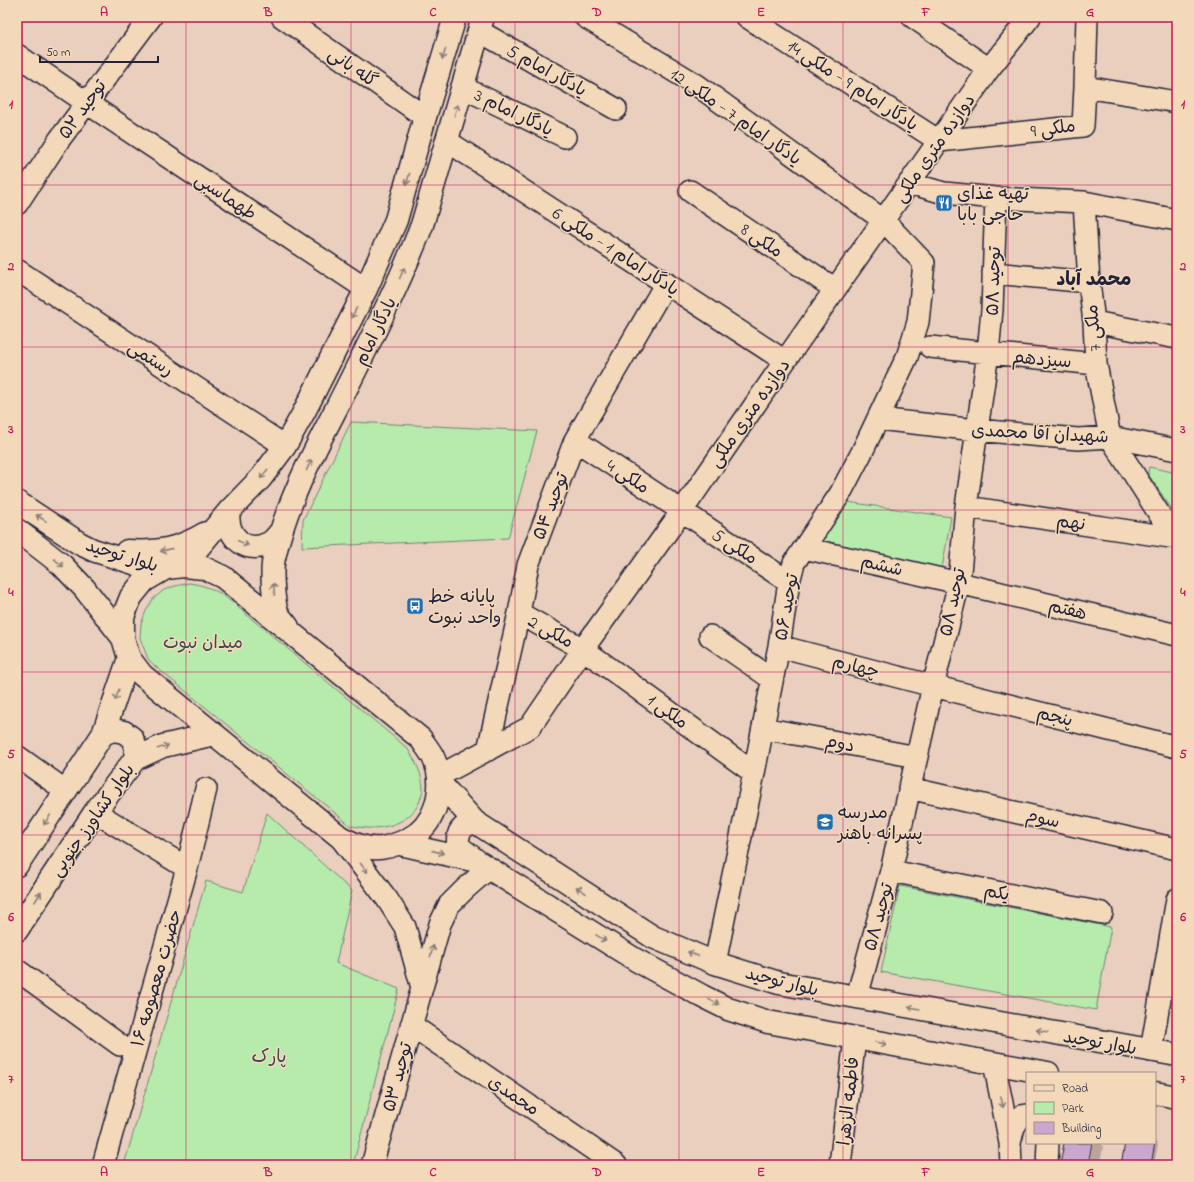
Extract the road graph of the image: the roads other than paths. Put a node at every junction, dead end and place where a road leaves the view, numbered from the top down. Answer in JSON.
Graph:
{"nodes":[{"id":1,"x":151,"y":17,"type":"edge"},
{"id":2,"x":282,"y":17,"type":"edge"},
{"id":3,"x":455,"y":17,"type":"edge"},
{"id":4,"x":585,"y":17,"type":"edge"},
{"id":5,"x":747,"y":17,"type":"edge"},
{"id":6,"x":913,"y":17,"type":"edge"},
{"id":7,"x":1030,"y":17,"type":"edge"},
{"id":8,"x":1087,"y":17,"type":"edge"},
{"id":9,"x":481,"y":24,"type":"edge"},
{"id":10,"x":17,"y":55,"type":"edge"},
{"id":11,"x":989,"y":69,"type":"junction"},
{"id":12,"x":462,"y":87,"type":"junction"},
{"id":13,"x":1085,"y":87,"type":"junction"},
{"id":14,"x":1177,"y":102,"type":"edge"},
{"id":15,"x":87,"y":103,"type":"junction"},
{"id":16,"x":616,"y":109,"type":"dead end"},
{"id":17,"x":425,"y":117,"type":"junction"},
{"id":18,"x":566,"y":137,"type":"dead end"},
{"id":19,"x":447,"y":141,"type":"junction"},
{"id":20,"x":939,"y":141,"type":"junction"},
{"id":21,"x":909,"y":183,"type":"junction"},
{"id":22,"x":690,"y":192,"type":"dead end"},
{"id":23,"x":996,"y":198,"type":"junction"},
{"id":24,"x":18,"y":199,"type":"edge"},
{"id":25,"x":1084,"y":202,"type":"junction"},
{"id":26,"x":883,"y":220,"type":"junction"},
{"id":27,"x":1177,"y":220,"type":"edge"},
{"id":28,"x":17,"y":270,"type":"edge"},
{"id":29,"x":993,"y":273,"type":"junction"},
{"id":30,"x":1089,"y":282,"type":"junction"},
{"id":31,"x":666,"y":283,"type":"junction"},
{"id":32,"x":366,"y":289,"type":"junction"},
{"id":33,"x":835,"y":289,"type":"junction"},
{"id":34,"x":1094,"y":322,"type":"junction"},
{"id":35,"x":1177,"y":338,"type":"edge"},
{"id":36,"x":930,"y":347,"type":"dead end"},
{"id":37,"x":988,"y":354,"type":"junction"},
{"id":38,"x":785,"y":361,"type":"junction"},
{"id":39,"x":1096,"y":364,"type":"junction"},
{"id":40,"x":878,"y":419,"type":"junction"},
{"id":41,"x":976,"y":430,"type":"junction"},
{"id":42,"x":1110,"y":437,"type":"junction"},
{"id":43,"x":575,"y":440,"type":"junction"},
{"id":44,"x":285,"y":446,"type":"junction"},
{"id":45,"x":1177,"y":450,"type":"edge"},
{"id":46,"x":17,"y":502,"type":"edge"},
{"id":47,"x":966,"y":507,"type":"junction"},
{"id":48,"x":229,"y":511,"type":"junction"},
{"id":49,"x":682,"y":511,"type":"junction"},
{"id":50,"x":214,"y":528,"type":"junction"},
{"id":51,"x":17,"y":530,"type":"edge"},
{"id":52,"x":281,"y":531,"type":"junction"},
{"id":53,"x":61,"y":532,"type":"junction"},
{"id":54,"x":1176,"y":538,"type":"edge"},
{"id":55,"x":804,"y":548,"type":"junction"},
{"id":56,"x":175,"y":567,"type":"junction"},
{"id":57,"x":789,"y":582,"type":"junction"},
{"id":58,"x":959,"y":583,"type":"junction"},
{"id":59,"x":519,"y":613,"type":"junction"},
{"id":60,"x":295,"y":636,"type":"junction"},
{"id":61,"x":710,"y":636,"type":"dead end"},
{"id":62,"x":1177,"y":636,"type":"edge"},
{"id":63,"x":779,"y":646,"type":"junction"},
{"id":64,"x":126,"y":648,"type":"junction"},
{"id":65,"x":582,"y":649,"type":"junction"},
{"id":66,"x":772,"y":679,"type":"junction"},
{"id":67,"x":933,"y":686,"type":"junction"},
{"id":68,"x":763,"y":728,"type":"junction"},
{"id":69,"x":103,"y":734,"type":"junction"},
{"id":70,"x":214,"y":734,"type":"junction"},
{"id":71,"x":1177,"y":747,"type":"edge"},
{"id":72,"x":488,"y":750,"type":"junction"},
{"id":73,"x":17,"y":756,"type":"edge"},
{"id":74,"x":917,"y":757,"type":"junction"},
{"id":75,"x":135,"y":759,"type":"junction"},
{"id":76,"x":754,"y":773,"type":"junction"},
{"id":77,"x":439,"y":779,"type":"junction"},
{"id":78,"x":909,"y":788,"type":"junction"},
{"id":79,"x":206,"y":790,"type":"dead end"},
{"id":80,"x":66,"y":791,"type":"junction"},
{"id":81,"x":95,"y":812,"type":"junction"},
{"id":82,"x":475,"y":822,"type":"junction"},
{"id":83,"x":340,"y":837,"type":"junction"},
{"id":84,"x":400,"y":844,"type":"junction"},
{"id":85,"x":1177,"y":849,"type":"edge"},
{"id":86,"x":17,"y":864,"type":"edge"},
{"id":87,"x":483,"y":865,"type":"junction"},
{"id":88,"x":187,"y":868,"type":"junction"},
{"id":89,"x":891,"y":871,"type":"junction"},
{"id":90,"x":1177,"y":898,"type":"edge"},
{"id":91,"x":1102,"y":913,"type":"dead end"},
{"id":92,"x":17,"y":930,"type":"edge"},
{"id":93,"x":715,"y":963,"type":"junction"},
{"id":94,"x":17,"y":970,"type":"edge"},
{"id":95,"x":422,"y":988,"type":"junction"},
{"id":96,"x":857,"y":997,"type":"junction"},
{"id":97,"x":411,"y":1025,"type":"junction"},
{"id":98,"x":855,"y":1038,"type":"junction"},
{"id":99,"x":120,"y":1045,"type":"dead end"},
{"id":100,"x":1151,"y":1051,"type":"junction"},
{"id":101,"x":1177,"y":1055,"type":"edge"},
{"id":102,"x":994,"y":1063,"type":"junction"},
{"id":103,"x":1043,"y":1072,"type":"edge"},
{"id":104,"x":1156,"y":1093,"type":"edge"},
{"id":105,"x":1177,"y":1097,"type":"edge"},
{"id":106,"x":1026,"y":1116,"type":"edge"},
{"id":107,"x":1010,"y":1143,"type":"junction"},
{"id":108,"x":1048,"y":1144,"type":"edge"},
{"id":109,"x":103,"y":1165,"type":"edge"},
{"id":110,"x":372,"y":1165,"type":"edge"},
{"id":111,"x":616,"y":1165,"type":"edge"},
{"id":112,"x":840,"y":1165,"type":"edge"},
{"id":113,"x":1010,"y":1165,"type":"edge"},
{"id":114,"x":1047,"y":1165,"type":"edge"}],
"edges":[{"from":1,"to":15,"type":"street","name":"توحید ۵۲"},
{"from":2,"to":17,"type":"street","name":"گله بانی"},
{"from":3,"to":17,"type":"main road","name":"یادگار امام","one_way":true},
{"from":4,"to":26,"type":"street","name":"یادگار امام 7 - ملکی 12"},
{"from":5,"to":20,"type":"street","name":"یادگار امام 9 - ملکی 14"},
{"from":6,"to":11,"type":"street"},
{"from":7,"to":11,"type":"street","name":"دوازده متری ملکی"},
{"from":8,"to":13,"type":"street","name":"ملکی 9"},
{"from":9,"to":12,"type":"main road","name":"یادگار امام"},
{"from":9,"to":16,"type":"street","name":"یادگار امام 5"},
{"from":10,"to":15,"type":"street"},
{"from":11,"to":20,"type":"street","name":"دوازده متری ملکی"},
{"from":12,"to":18,"type":"street","name":"یادگار امام 3"},
{"from":19,"to":12,"type":"main road","name":"یادگار امام","one_way":true},
{"from":13,"to":14,"type":"street"},
{"from":13,"to":20,"type":"street","name":"ملکی 9"},
{"from":15,"to":24,"type":"street","name":"توحید ۵۲"},
{"from":15,"to":32,"type":"street","name":"طهماسبی"},
{"from":17,"to":32,"type":"main road","name":"یادگار امام","one_way":true},
{"from":19,"to":31,"type":"street","name":"یادگار امام 1 - ملکی 6"},
{"from":52,"to":19,"type":"main road","name":"یادگار امام","one_way":true},
{"from":20,"to":21,"type":"street","name":"دوازده متری ملکی"},
{"from":21,"to":23,"type":"street"},
{"from":21,"to":26,"type":"street","name":"دوازده متری ملکی"},
{"from":22,"to":33,"type":"street","name":"ملکی 8"},
{"from":23,"to":25,"type":"street"},
{"from":23,"to":29,"type":"street","name":"توحید ۵۸"},
{"from":25,"to":27,"type":"street"},
{"from":25,"to":30,"type":"street","name":"ملکی 7"},
{"from":26,"to":33,"type":"street","name":"دوازده متری ملکی"},
{"from":26,"to":40,"type":"street","name":"توحید ۵۶"},
{"from":28,"to":44,"type":"street","name":"رستمی"},
{"from":29,"to":30,"type":"street"},
{"from":29,"to":37,"type":"street","name":"توحید ۵۸"},
{"from":30,"to":34,"type":"street","name":"ملکی 7"},
{"from":31,"to":38,"type":"street","name":"یادگار امام 1 - ملکی 6"},
{"from":31,"to":43,"type":"street","name":"توحید ۵۴"},
{"from":32,"to":44,"type":"main road","name":"یادگار امام","one_way":true},
{"from":33,"to":38,"type":"street","name":"دوازده متری ملکی"},
{"from":34,"to":35,"type":"street"},
{"from":34,"to":39,"type":"street","name":"ملکی 7"},
{"from":36,"to":37,"type":"street","name":"سیزدهم"},
{"from":37,"to":39,"type":"street","name":"سیزدهم"},
{"from":37,"to":41,"type":"street","name":"توحید ۵۸"},
{"from":38,"to":49,"type":"street","name":"دوازده متری ملکی"},
{"from":39,"to":42,"type":"street","name":"ملکی 7"},
{"from":40,"to":41,"type":"street","name":"شهیدان آقا محمدی"},
{"from":40,"to":55,"type":"street","name":"توحید ۵۶"},
{"from":41,"to":42,"type":"street","name":"شهیدان آقا محمدی"},
{"from":41,"to":47,"type":"street","name":"توحید ۵۸"},
{"from":42,"to":45,"type":"street","name":"شهیدان آقا محمدی"},
{"from":42,"to":54,"type":"street"},
{"from":43,"to":49,"type":"street","name":"ملکی 4"},
{"from":43,"to":59,"type":"street","name":"توحید ۵۴"},
{"from":44,"to":48,"type":"main road","name":"یادگار امام","one_way":true},
{"from":53,"to":46,"type":"main road","name":"بلوار توحید","one_way":true},
{"from":47,"to":54,"type":"street","name":"نهم"},
{"from":47,"to":58,"type":"street","name":"توحید ۵۸"},
{"from":48,"to":50,"type":"main road","name":"یادگار امام"},
{"from":48,"to":52,"type":"main road","one_way":true},
{"from":49,"to":57,"type":"street","name":"ملکی 5"},
{"from":49,"to":65,"type":"street","name":"دوازده متری ملکی"},
{"from":50,"to":53,"type":"main road","one_way":true},
{"from":50,"to":56,"type":"main road","name":"یادگار امام"},
{"from":51,"to":64,"type":"main road","name":"بلوار توحید","one_way":true},
{"from":60,"to":52,"type":"main road","name":"یادگار امام","one_way":true},
{"from":53,"to":56,"type":"main road","name":"بلوار توحید"},
{"from":55,"to":57,"type":"street","name":"توحید ۵۶"},
{"from":55,"to":58,"type":"street","name":"ششم"},
{"from":56,"to":60,"type":"main road"},
{"from":56,"to":64,"type":"main road"},
{"from":57,"to":63,"type":"street","name":"توحید ۵۶"},
{"from":58,"to":62,"type":"street","name":"هفتم"},
{"from":58,"to":67,"type":"street","name":"توحید ۵۸"},
{"from":59,"to":65,"type":"street","name":"ملکی 2"},
{"from":59,"to":72,"type":"street","name":"توحید ۵۴"},
{"from":60,"to":77,"type":"main road"},
{"from":61,"to":66,"type":"street"},
{"from":63,"to":66,"type":"street","name":"توحید ۵۶"},
{"from":63,"to":67,"type":"street","name":"چهارم"},
{"from":64,"to":69,"type":"main road","name":"بلوار کشاورز جنوبی","one_way":true},
{"from":64,"to":70,"type":"main road"},
{"from":65,"to":72,"type":"street","name":"دوازده متری ملکی"},
{"from":65,"to":76,"type":"street","name":"ملکی 1"},
{"from":66,"to":68,"type":"street","name":"توحید ۵۶"},
{"from":67,"to":71,"type":"street","name":"پنجم"},
{"from":67,"to":74,"type":"street","name":"توحید ۵۸"},
{"from":68,"to":74,"type":"street","name":"دوم"},
{"from":68,"to":76,"type":"street","name":"توحید ۵۶"},
{"from":69,"to":75,"type":"main road"},
{"from":69,"to":80,"type":"main road","name":"بلوار کشاورز جنوبی"},
{"from":75,"to":70,"type":"main road","name":"بلوار کشاورز جنوبی","one_way":true},
{"from":70,"to":83,"type":"main road"},
{"from":72,"to":77,"type":"street","name":"دوازده متری ملکی"},
{"from":73,"to":80,"type":"street"},
{"from":74,"to":78,"type":"street","name":"توحید ۵۸"},
{"from":75,"to":81,"type":"main road","name":"بلوار کشاورز جنوبی"},
{"from":76,"to":93,"type":"street","name":"توحید ۵۶"},
{"from":77,"to":82,"type":"main road","name":"بلوار توحید"},
{"from":77,"to":84,"type":"main road"},
{"from":78,"to":85,"type":"street","name":"سوم"},
{"from":78,"to":89,"type":"street","name":"توحید ۵۸"},
{"from":79,"to":88,"type":"street","name":"حضرت معصومه ۱۶"},
{"from":80,"to":86,"type":"main road","name":"بلوار کشاورز جنوبی","one_way":true},
{"from":81,"to":88,"type":"street"},
{"from":92,"to":81,"type":"main road","name":"بلوار کشاورز جنوبی","one_way":true},
{"from":82,"to":87,"type":"main road"},
{"from":93,"to":82,"type":"main road","name":"بلوار توحید","one_way":true},
{"from":83,"to":84,"type":"main road"},
{"from":83,"to":95,"type":"street","one_way":true},
{"from":84,"to":87,"type":"main road","one_way":true},
{"from":95,"to":87,"type":"street","name":"توحید ۵۳","one_way":true},
{"from":87,"to":98,"type":"main road","one_way":true},
{"from":88,"to":109,"type":"street","name":"حضرت معصومه ۱۶"},
{"from":89,"to":91,"type":"street","name":"یکم"},
{"from":89,"to":96,"type":"street","name":"توحید ۵۸"},
{"from":90,"to":100,"type":"street"},
{"from":93,"to":96,"type":"main road","name":"بلوار توحید"},
{"from":94,"to":99,"type":"street"},
{"from":95,"to":97,"type":"street","name":"توحید ۵۳"},
{"from":100,"to":96,"type":"main road","name":"بلوار توحید","one_way":true},
{"from":97,"to":110,"type":"street","name":"توحید ۵۳"},
{"from":97,"to":111,"type":"street","name":"محمدی"},
{"from":98,"to":102,"type":"main road","one_way":true},
{"from":98,"to":112,"type":"street","name":"فاطمه الزهرا"},
{"from":100,"to":101,"type":"main road","name":"بلوار توحید"},
{"from":102,"to":103,"type":"main road"},
{"from":102,"to":107,"type":"street","one_way":true},
{"from":104,"to":105,"type":"main road"},
{"from":106,"to":107,"type":"street"},
{"from":107,"to":113,"type":"street"},
{"from":108,"to":114,"type":"street"}]}
